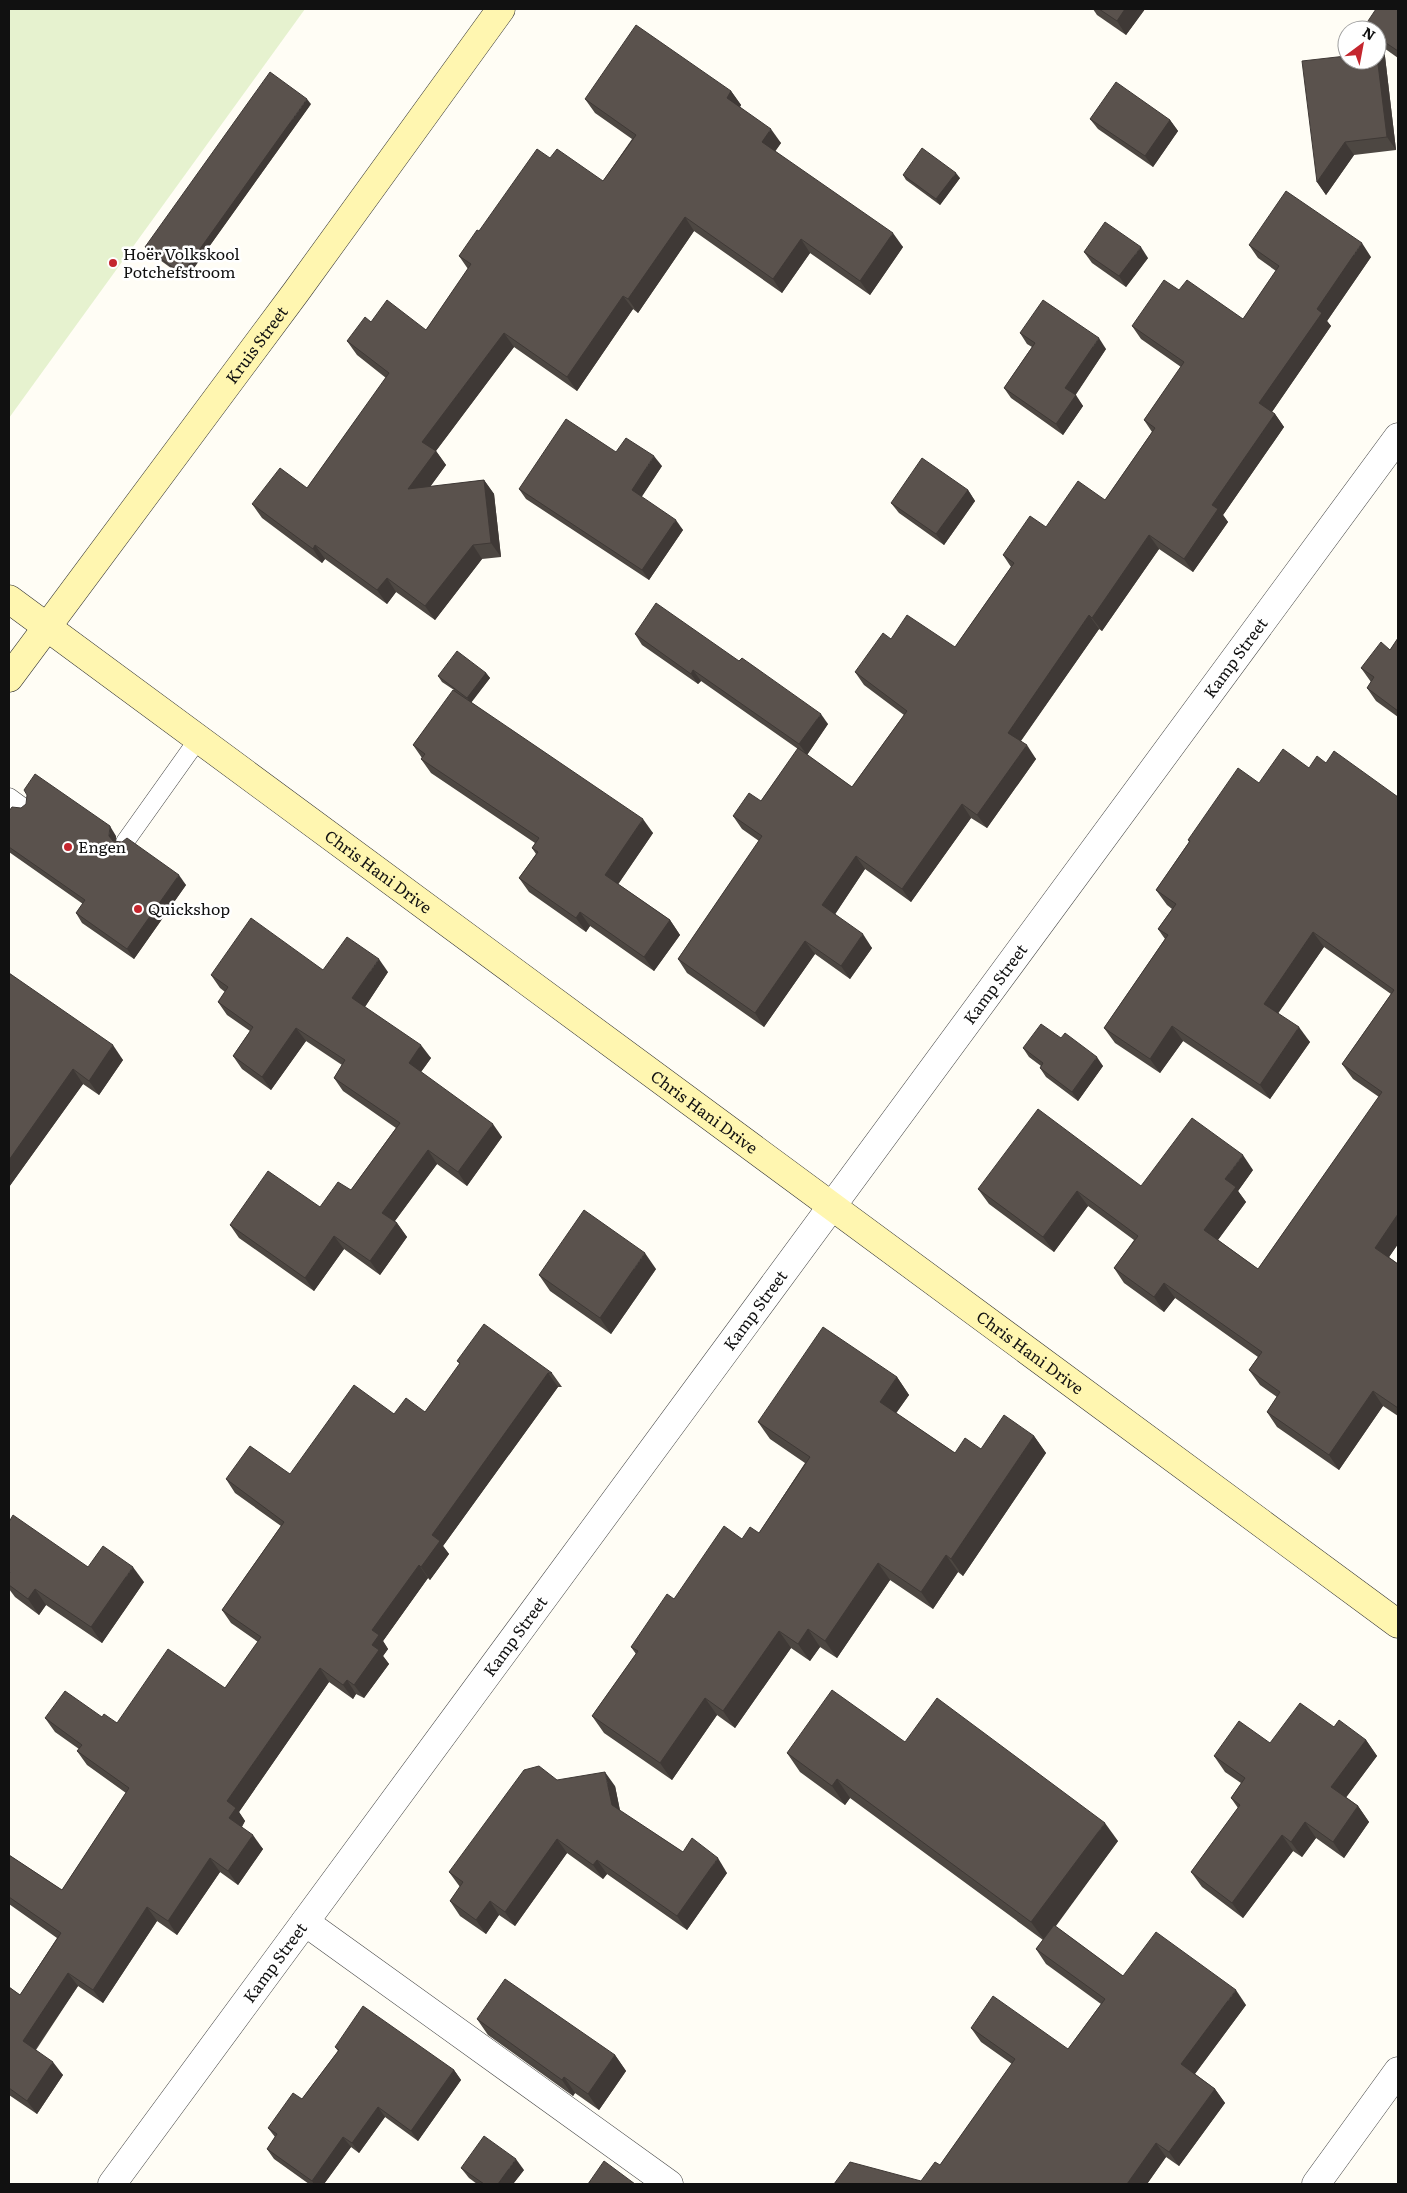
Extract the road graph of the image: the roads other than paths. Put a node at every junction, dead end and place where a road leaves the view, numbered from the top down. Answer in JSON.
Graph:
{"nodes":[{"id":1,"x":500,"y":9,"type":"edge"},
{"id":2,"x":1398,"y":437,"type":"edge"},
{"id":3,"x":9,"y":599,"type":"edge"},
{"id":4,"x":46,"y":626,"type":"junction"},
{"id":5,"x":9,"y":678,"type":"edge"},
{"id":6,"x":199,"y":738,"type":"junction"},
{"id":7,"x":9,"y":797,"type":"edge"},
{"id":8,"x":24,"y":808,"type":"edge"},
{"id":9,"x":125,"y":842,"type":"edge"},
{"id":10,"x":830,"y":1207,"type":"junction"},
{"id":11,"x":1398,"y":1624,"type":"edge"},
{"id":12,"x":305,"y":1922,"type":"junction"},
{"id":13,"x":1398,"y":2071,"type":"edge"},
{"id":14,"x":112,"y":2184,"type":"edge"},
{"id":15,"x":668,"y":2184,"type":"edge"},
{"id":16,"x":1316,"y":2184,"type":"edge"}],
"edges":[{"from":1,"to":4,"type":"street","name":"Kruis Street"},
{"from":2,"to":10,"type":"street","name":"Kamp Street"},
{"from":3,"to":4,"type":"street","name":"Chris Hani Drive"},
{"from":4,"to":5,"type":"street","name":"Kruis Street"},
{"from":4,"to":6,"type":"street","name":"Chris Hani Drive"},
{"from":6,"to":9,"type":"lane"},
{"from":6,"to":10,"type":"street","name":"Chris Hani Drive"},
{"from":7,"to":8,"type":"lane"},
{"from":10,"to":11,"type":"street","name":"Chris Hani Drive"},
{"from":10,"to":12,"type":"street","name":"Kamp Street"},
{"from":12,"to":14,"type":"street","name":"Kamp Street"},
{"from":12,"to":15,"type":"street"},
{"from":13,"to":16,"type":"street"}]}
